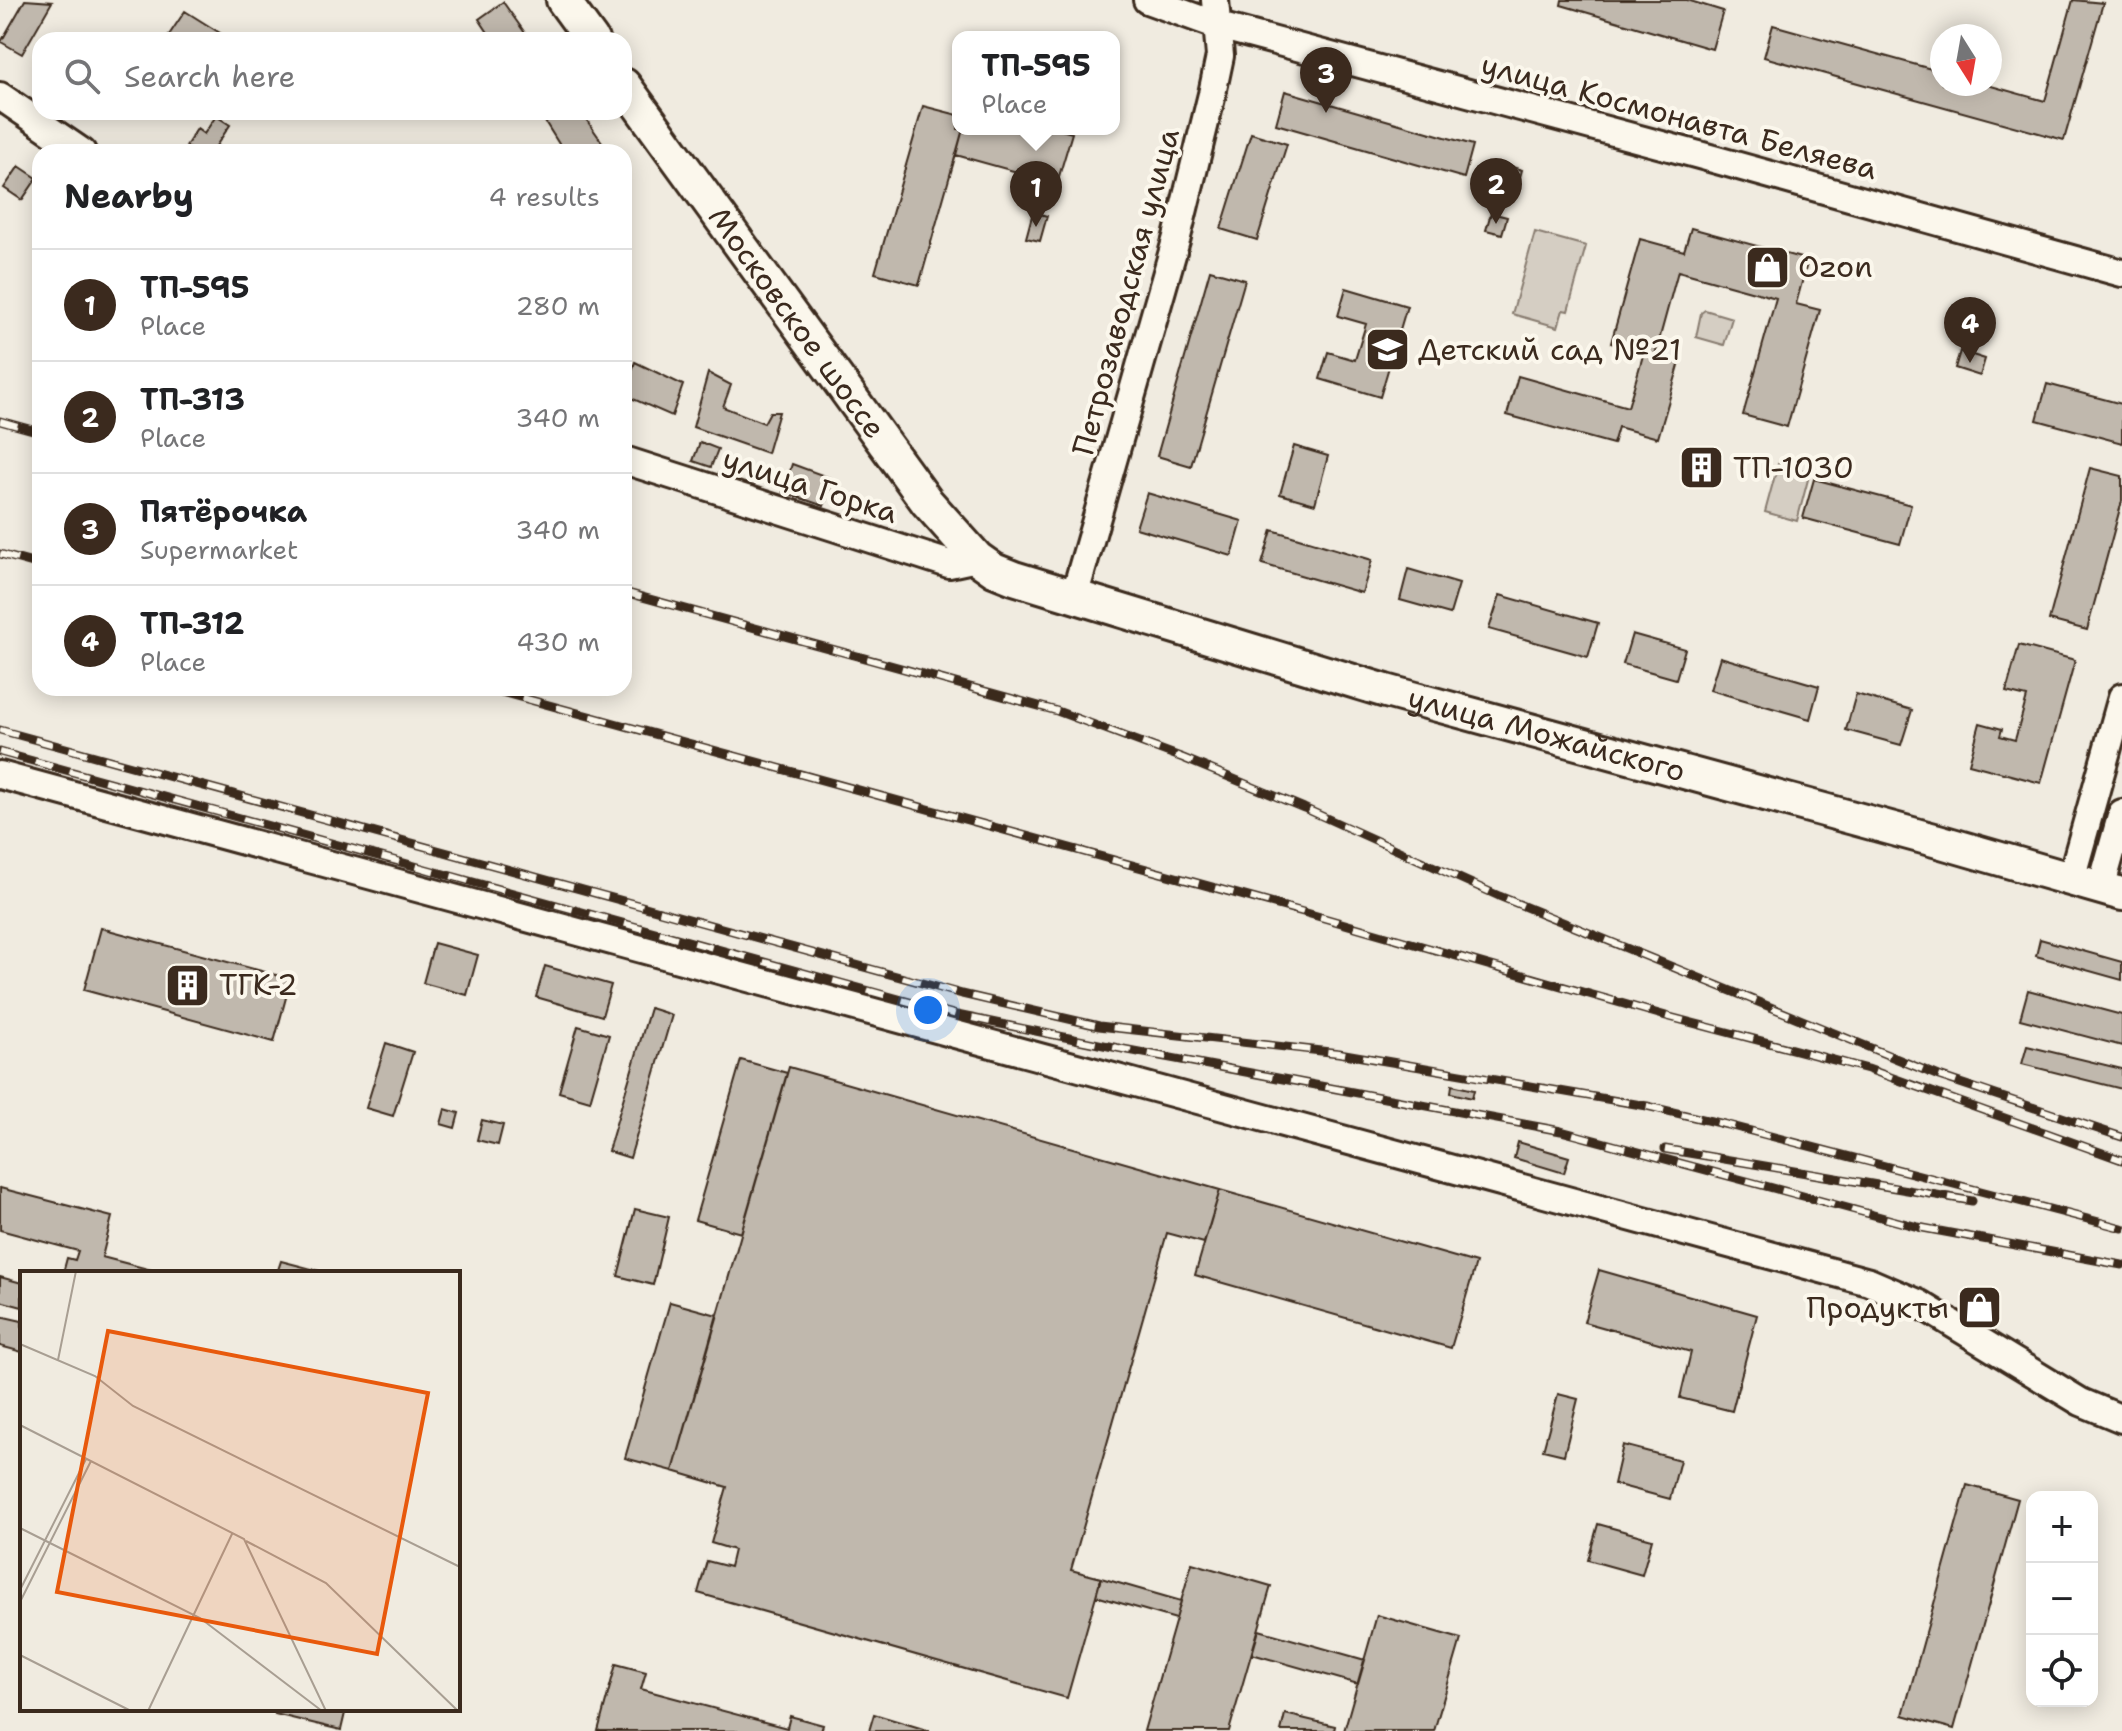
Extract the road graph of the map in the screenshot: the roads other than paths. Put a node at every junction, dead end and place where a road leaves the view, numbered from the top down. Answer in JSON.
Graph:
{"nodes":[{"id":1,"x":563,"y":0,"type":"edge"},
{"id":2,"x":1147,"y":0,"type":"edge"},
{"id":3,"x":1215,"y":0,"type":"edge"},
{"id":4,"x":1219,"y":26,"type":"junction"},
{"id":5,"x":586,"y":32,"type":"edge"},
{"id":6,"x":0,"y":96,"type":"edge"},
{"id":7,"x":632,"y":96,"type":"edge"},
{"id":8,"x":32,"y":118,"type":"edge"},
{"id":9,"x":35,"y":120,"type":"edge"},
{"id":10,"x":70,"y":144,"type":"edge"},
{"id":11,"x":2122,"y":273,"type":"edge"},
{"id":12,"x":632,"y":463,"type":"edge"},
{"id":13,"x":977,"y":558,"type":"junction"},
{"id":14,"x":1074,"y":597,"type":"junction"},
{"id":15,"x":2122,"y":697,"type":"edge"},
{"id":16,"x":0,"y":775,"type":"edge"},
{"id":17,"x":2122,"y":813,"type":"edge"},
{"id":18,"x":2098,"y":887,"type":"edge"},
{"id":19,"x":2122,"y":1419,"type":"edge"}],
"edges":[{"from":1,"to":5,"type":"main road"},
{"from":2,"to":4,"type":"street"},
{"from":3,"to":4,"type":"street","name":"Петрозаводская улица"},
{"from":4,"to":11,"type":"street","name":"улица Космонавта Беляева"},
{"from":4,"to":14,"type":"street","name":"Петрозаводская улица"},
{"from":6,"to":8,"type":"street"},
{"from":7,"to":13,"type":"main road","name":"Московское шоссе"},
{"from":9,"to":10,"type":"street"},
{"from":12,"to":13,"type":"street","name":"улица Горка"},
{"from":13,"to":14,"type":"main road","name":"улица Можайского"},
{"from":14,"to":18,"type":"main road","name":"улица Можайского"},
{"from":15,"to":18,"type":"street"},
{"from":16,"to":19,"type":"street"},
{"from":17,"to":18,"type":"street"}]}
